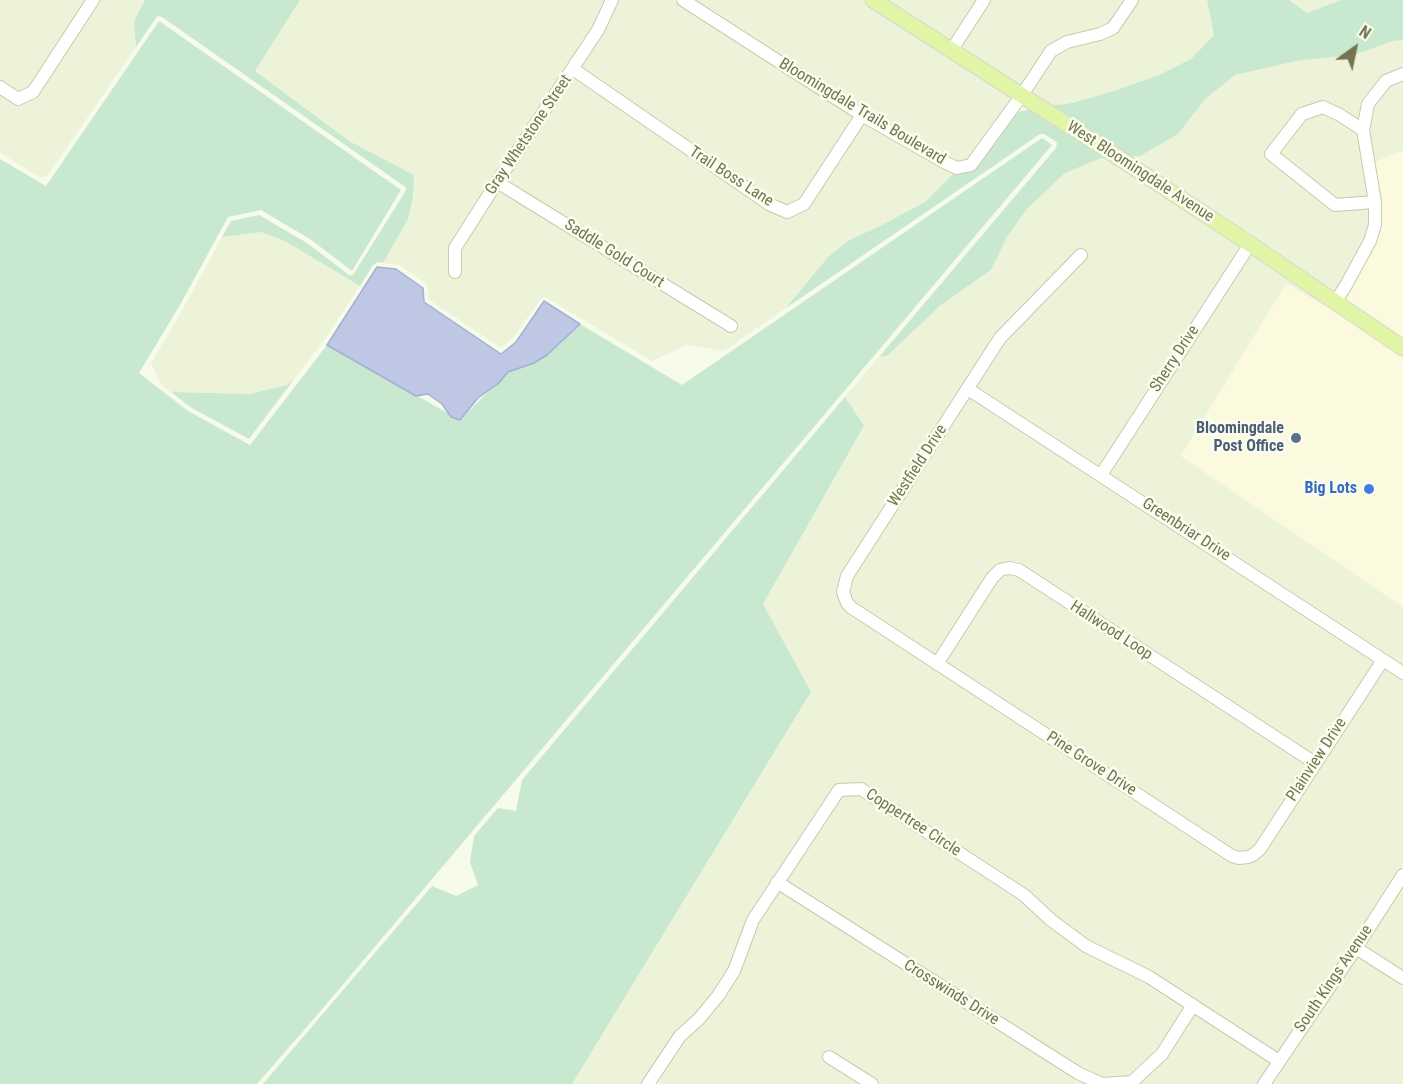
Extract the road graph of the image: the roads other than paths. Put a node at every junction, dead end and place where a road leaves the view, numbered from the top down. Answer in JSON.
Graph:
{"nodes":[{"id":1,"x":93,"y":0,"type":"edge"},
{"id":2,"x":612,"y":0,"type":"edge"},
{"id":3,"x":683,"y":0,"type":"edge"},
{"id":4,"x":873,"y":0,"type":"edge"},
{"id":5,"x":984,"y":0,"type":"edge"},
{"id":6,"x":1132,"y":0,"type":"edge"},
{"id":7,"x":951,"y":51,"type":"junction"},
{"id":8,"x":573,"y":69,"type":"junction"},
{"id":9,"x":1403,"y":74,"type":"edge"},
{"id":10,"x":0,"y":87,"type":"edge"},
{"id":11,"x":1022,"y":95,"type":"junction"},
{"id":12,"x":862,"y":115,"type":"junction"},
{"id":13,"x":1363,"y":130,"type":"junction"},
{"id":14,"x":496,"y":182,"type":"junction"},
{"id":15,"x":1375,"y":202,"type":"junction"},
{"id":16,"x":1250,"y":244,"type":"junction"},
{"id":17,"x":1081,"y":255,"type":"dead end"},
{"id":18,"x":455,"y":272,"type":"dead end"},
{"id":19,"x":1335,"y":302,"type":"junction"},
{"id":20,"x":732,"y":326,"type":"dead end"},
{"id":21,"x":1403,"y":348,"type":"edge"},
{"id":22,"x":968,"y":388,"type":"junction"},
{"id":23,"x":1101,"y":475,"type":"junction"},
{"id":24,"x":1383,"y":660,"type":"junction"},
{"id":25,"x":937,"y":664,"type":"junction"},
{"id":26,"x":1403,"y":673,"type":"edge"},
{"id":27,"x":1315,"y":763,"type":"junction"},
{"id":28,"x":1248,"y":857,"type":"joint"},
{"id":29,"x":1403,"y":874,"type":"edge"},
{"id":30,"x":777,"y":882,"type":"junction"},
{"id":31,"x":1356,"y":948,"type":"junction"},
{"id":32,"x":1403,"y":978,"type":"edge"},
{"id":33,"x":1193,"y":1005,"type":"junction"},
{"id":34,"x":829,"y":1057,"type":"dead end"},
{"id":35,"x":1279,"y":1061,"type":"junction"},
{"id":36,"x":1132,"y":1083,"type":"edge"},
{"id":37,"x":649,"y":1084,"type":"edge"},
{"id":38,"x":872,"y":1084,"type":"edge"},
{"id":39,"x":1264,"y":1084,"type":"edge"}],
"edges":[{"from":1,"to":10,"type":"street"},
{"from":2,"to":8,"type":"street","name":"Gray Whetstone Street"},
{"from":3,"to":12,"type":"street","name":"Bloomingdale Trails Boulevard"},
{"from":4,"to":7,"type":"main road","name":"West Bloomingdale Avenue"},
{"from":5,"to":7,"type":"street"},
{"from":6,"to":11,"type":"street","name":"Bloomingdale Trails Boulevard"},
{"from":7,"to":11,"type":"main road","name":"West Bloomingdale Avenue"},
{"from":8,"to":12,"type":"street","name":"Trail Boss Lane"},
{"from":8,"to":14,"type":"street","name":"Gray Whetstone Street"},
{"from":9,"to":13,"type":"street"},
{"from":11,"to":12,"type":"street","name":"Bloomingdale Trails Boulevard"},
{"from":11,"to":16,"type":"main road","name":"West Bloomingdale Avenue"},
{"from":13,"to":15,"type":"street"},
{"from":13,"to":15,"type":"street"},
{"from":14,"to":18,"type":"street","name":"Gray Whetstone Street"},
{"from":14,"to":20,"type":"street","name":"Saddle Gold Court"},
{"from":15,"to":19,"type":"street"},
{"from":16,"to":19,"type":"main road","name":"West Bloomingdale Avenue"},
{"from":16,"to":23,"type":"street","name":"Sherry Drive"},
{"from":17,"to":22,"type":"street","name":"Westfield Drive"},
{"from":19,"to":21,"type":"main road","name":"West Bloomingdale Avenue"},
{"from":22,"to":23,"type":"street","name":"Greenbriar Drive"},
{"from":22,"to":25,"type":"street","name":"Westfield Drive"},
{"from":23,"to":24,"type":"street","name":"Greenbriar Drive"},
{"from":24,"to":26,"type":"street","name":"Greenbriar Drive"},
{"from":24,"to":27,"type":"street","name":"Plainview Drive"},
{"from":25,"to":27,"type":"street","name":"Hallwood Loop"},
{"from":25,"to":28,"type":"street","name":"Pine Grove Drive"},
{"from":27,"to":28,"type":"street","name":"Plainview Drive"},
{"from":29,"to":31,"type":"street","name":"South Kings Avenue"},
{"from":30,"to":33,"type":"street","name":"Coppertree Circle"},
{"from":30,"to":36,"type":"street","name":"Crosswinds Drive"},
{"from":30,"to":37,"type":"street","name":"Coppertree Circle"},
{"from":31,"to":32,"type":"street"},
{"from":31,"to":35,"type":"street","name":"South Kings Avenue"},
{"from":33,"to":35,"type":"street","name":"Coppertree Circle"},
{"from":33,"to":36,"type":"street"},
{"from":34,"to":38,"type":"street"},
{"from":35,"to":39,"type":"street","name":"South Kings Avenue"}]}
